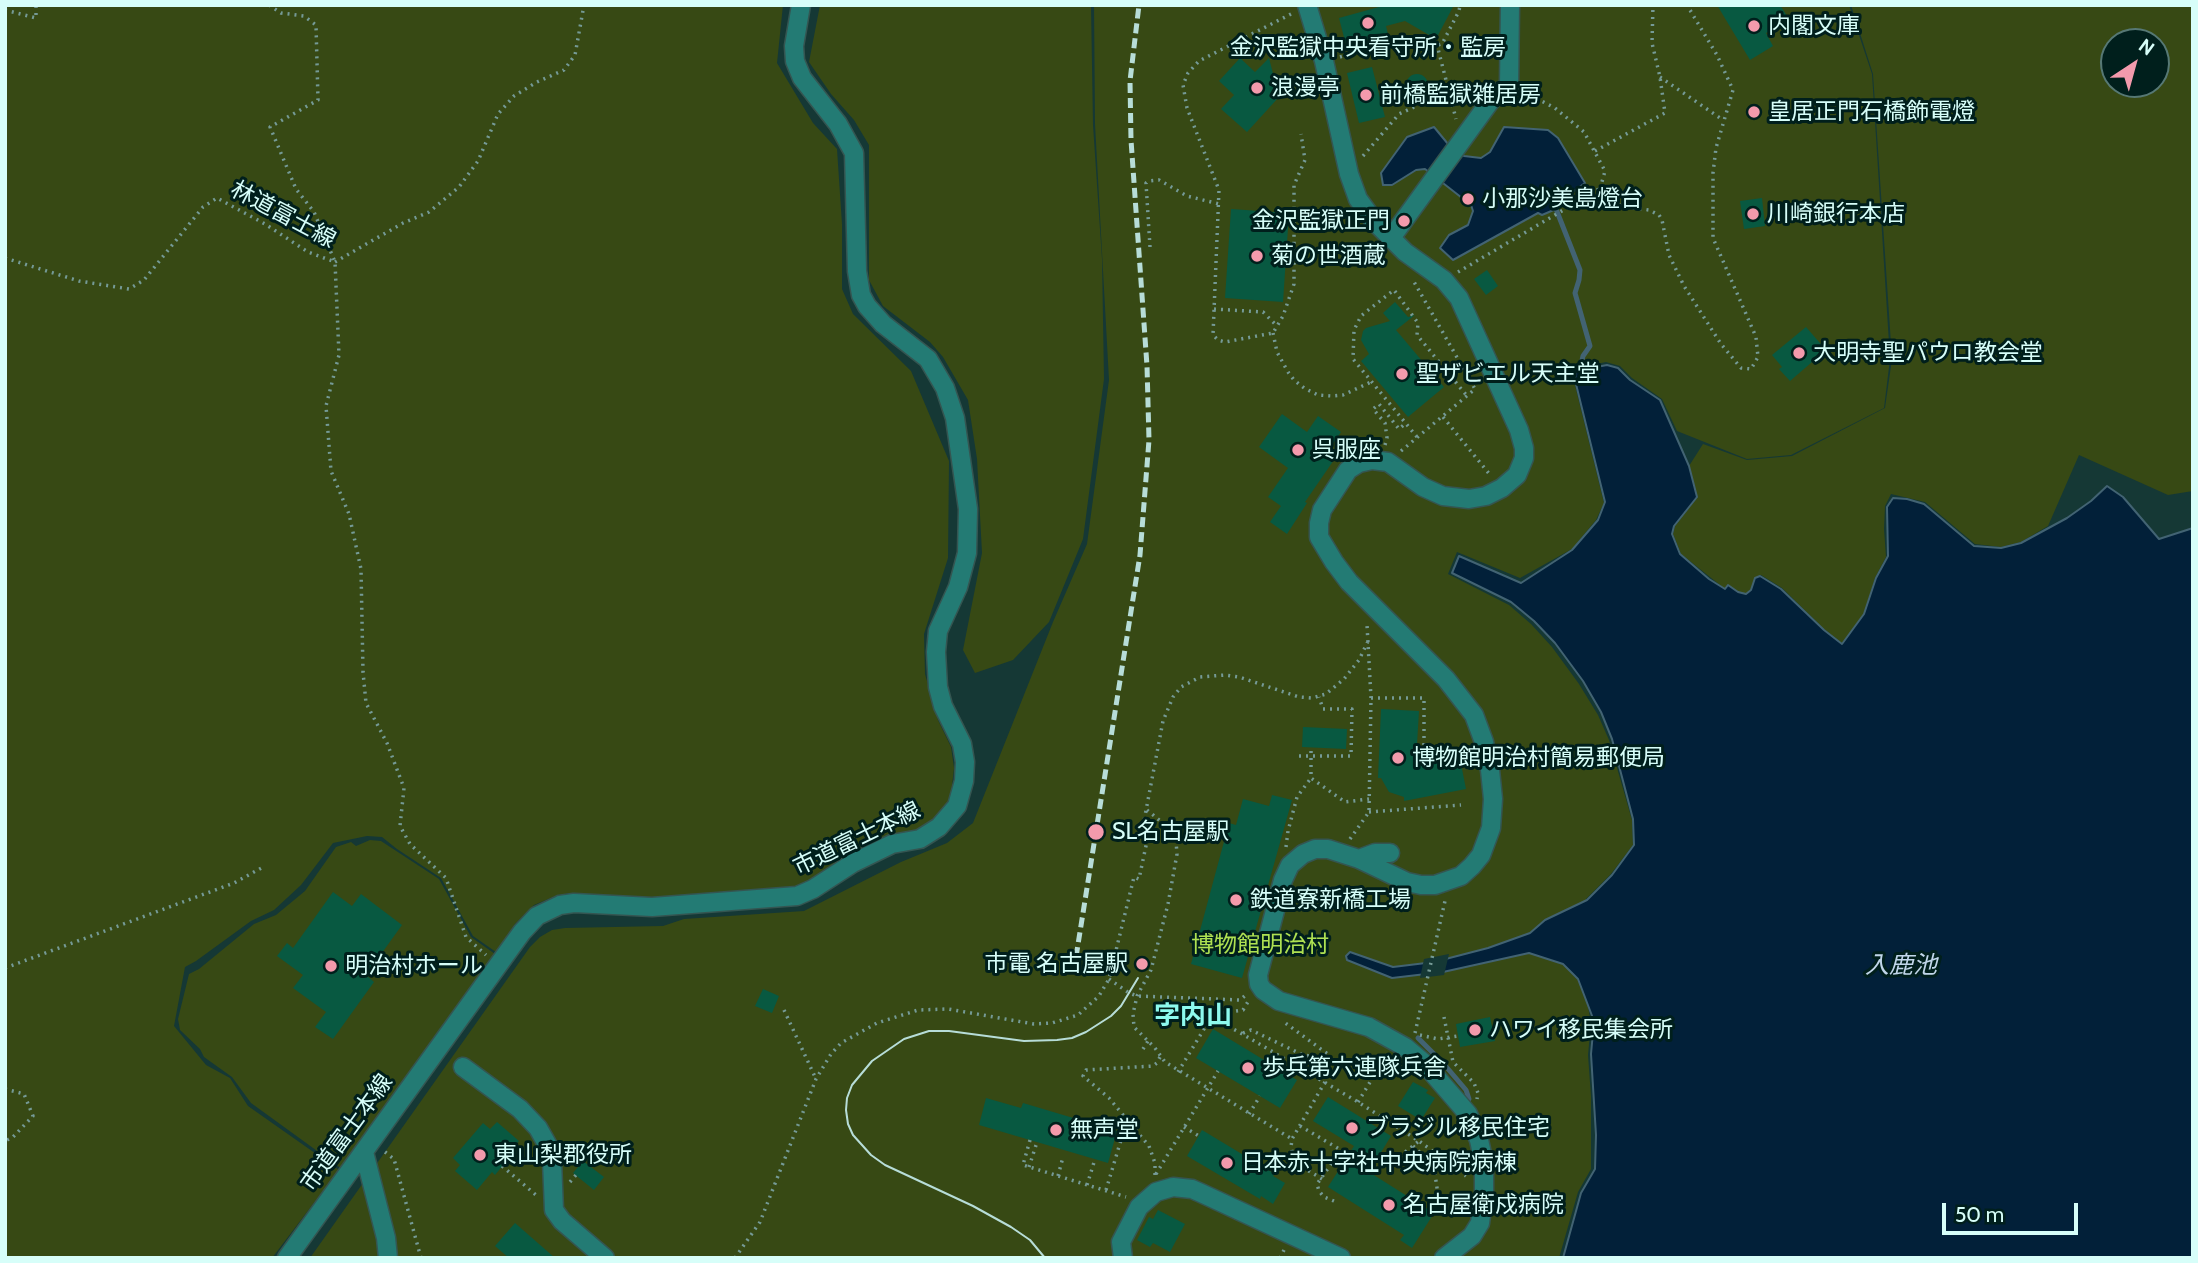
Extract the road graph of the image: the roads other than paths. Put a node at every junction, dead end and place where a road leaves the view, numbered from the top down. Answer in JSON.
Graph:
{"nodes":[{"id":1,"x":801,"y":5,"type":"edge"},
{"id":2,"x":1307,"y":5,"type":"edge"},
{"id":3,"x":1510,"y":5,"type":"edge"},
{"id":4,"x":1391,"y":238,"type":"junction"},
{"id":5,"x":1390,"y":853,"type":"dead end"},
{"id":6,"x":1359,"y":859,"type":"junction"},
{"id":7,"x":463,"y":1067,"type":"dead end"},
{"id":8,"x":367,"y":1147,"type":"junction"},
{"id":9,"x":287,"y":1258,"type":"edge"},
{"id":10,"x":388,"y":1258,"type":"edge"},
{"id":11,"x":605,"y":1258,"type":"edge"},
{"id":12,"x":1123,"y":1258,"type":"edge"},
{"id":13,"x":1341,"y":1258,"type":"edge"},
{"id":14,"x":1444,"y":1258,"type":"edge"}],
"edges":[{"from":1,"to":8,"type":"street","name":"市道富士本線"},
{"from":2,"to":4,"type":"street"},
{"from":3,"to":4,"type":"street"},
{"from":4,"to":6,"type":"street"},
{"from":5,"to":6,"type":"street"},
{"from":6,"to":14,"type":"street"},
{"from":7,"to":11,"type":"street"},
{"from":8,"to":9,"type":"street","name":"市道富士本線"},
{"from":8,"to":10,"type":"street"},
{"from":12,"to":13,"type":"street"}]}
